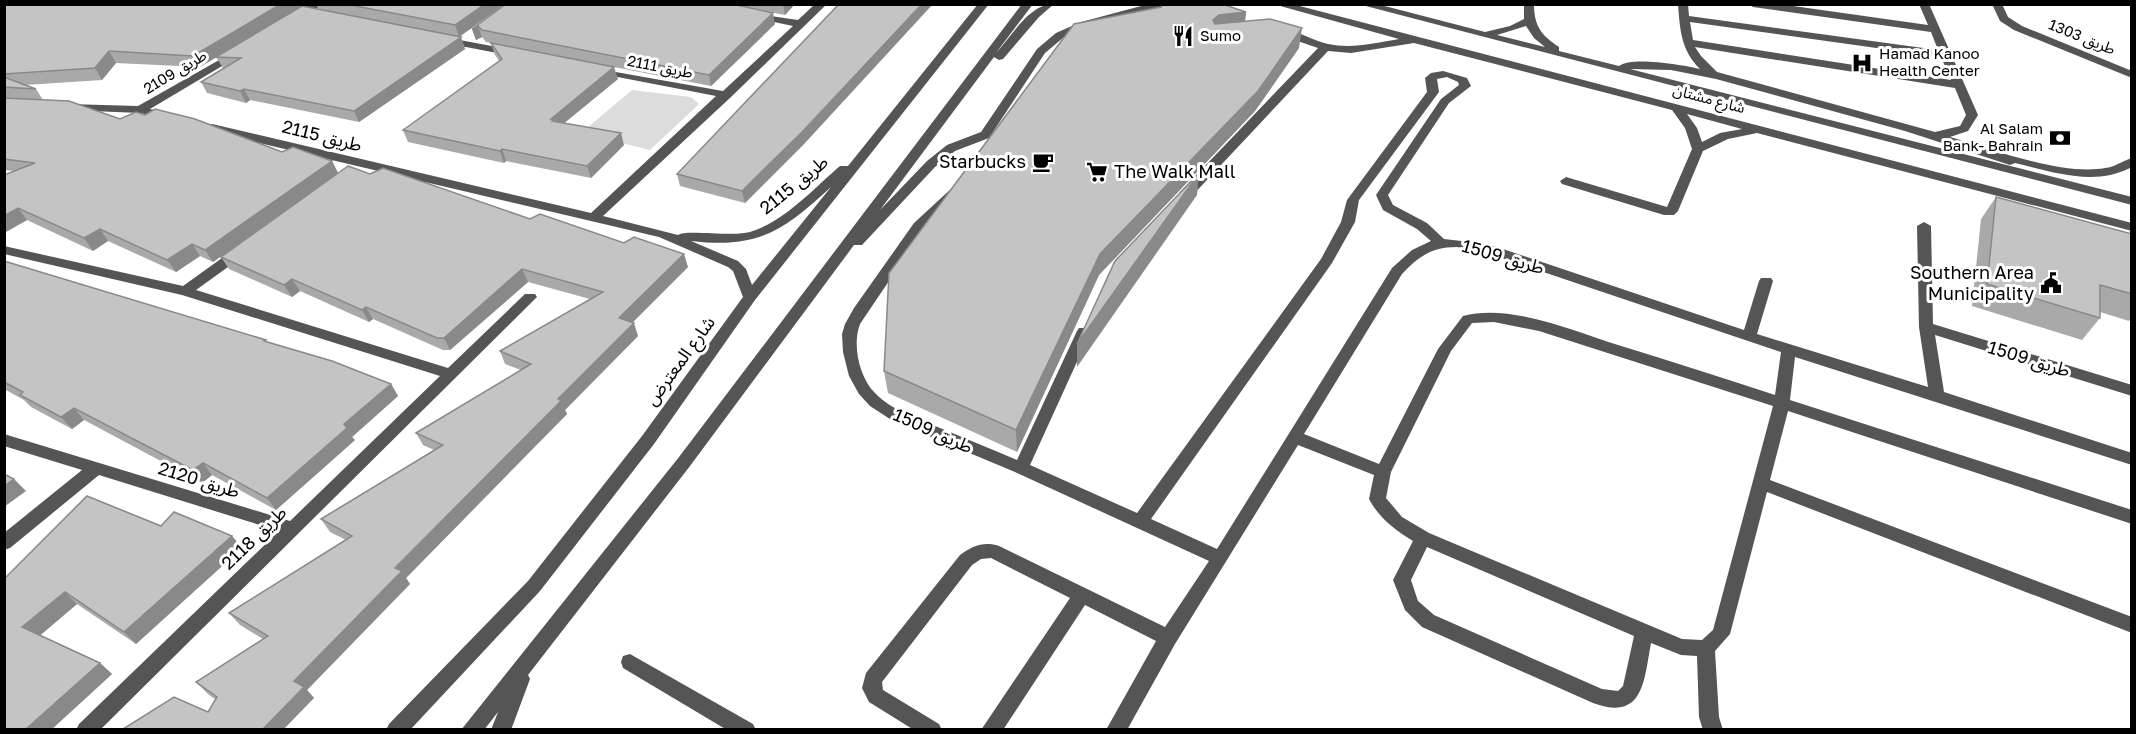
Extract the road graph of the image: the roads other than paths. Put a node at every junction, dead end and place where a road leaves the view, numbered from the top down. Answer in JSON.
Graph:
{"nodes":[{"id":1,"x":318,"y":4,"type":"edge"},
{"id":2,"x":822,"y":4,"type":"edge"},
{"id":3,"x":984,"y":4,"type":"edge"},
{"id":4,"x":1028,"y":4,"type":"edge"},
{"id":5,"x":1049,"y":4,"type":"edge"},
{"id":6,"x":1278,"y":4,"type":"edge"},
{"id":7,"x":1363,"y":4,"type":"edge"},
{"id":8,"x":1529,"y":4,"type":"edge"},
{"id":9,"x":1683,"y":4,"type":"edge"},
{"id":10,"x":1753,"y":4,"type":"edge"},
{"id":11,"x":1847,"y":4,"type":"edge"},
{"id":12,"x":1924,"y":4,"type":"edge"},
{"id":13,"x":1997,"y":4,"type":"edge"},
{"id":14,"x":1779,"y":6,"type":"edge"},
{"id":15,"x":306,"y":12,"type":"junction"},
{"id":16,"x":742,"y":13,"type":"edge"},
{"id":17,"x":328,"y":16,"type":"edge"},
{"id":18,"x":1684,"y":18,"type":"junction"},
{"id":19,"x":1853,"y":18,"type":"junction"},
{"id":20,"x":1153,"y":20,"type":"edge"},
{"id":21,"x":1528,"y":21,"type":"junction"},
{"id":22,"x":286,"y":23,"type":"edge"},
{"id":23,"x":801,"y":24,"type":"junction"},
{"id":24,"x":1934,"y":29,"type":"junction"},
{"id":25,"x":1274,"y":32,"type":"edge"},
{"id":26,"x":1482,"y":35,"type":"junction"},
{"id":27,"x":427,"y":36,"type":"edge"},
{"id":28,"x":1083,"y":37,"type":"edge"},
{"id":29,"x":1416,"y":40,"type":"junction"},
{"id":30,"x":1051,"y":42,"type":"junction"},
{"id":31,"x":1687,"y":42,"type":"junction"},
{"id":32,"x":247,"y":46,"type":"edge"},
{"id":33,"x":1325,"y":47,"type":"junction"},
{"id":34,"x":519,"y":54,"type":"edge"},
{"id":35,"x":1944,"y":54,"type":"junction"},
{"id":36,"x":1571,"y":57,"type":"junction"},
{"id":37,"x":1608,"y":67,"type":"junction"},
{"id":38,"x":588,"y":68,"type":"edge"},
{"id":39,"x":977,"y":71,"type":"junction"},
{"id":40,"x":2132,"y":75,"type":"edge"},
{"id":41,"x":1720,"y":77,"type":"junction"},
{"id":42,"x":1959,"y":85,"type":"junction"},
{"id":43,"x":727,"y":95,"type":"junction"},
{"id":44,"x":50,"y":106,"type":"edge"},
{"id":45,"x":1675,"y":107,"type":"junction"},
{"id":46,"x":140,"y":110,"type":"junction"},
{"id":47,"x":1758,"y":129,"type":"junction"},
{"id":48,"x":985,"y":135,"type":"junction"},
{"id":49,"x":1935,"y":136,"type":"junction"},
{"id":50,"x":870,"y":146,"type":"junction"},
{"id":51,"x":1698,"y":149,"type":"junction"},
{"id":52,"x":1993,"y":154,"type":"junction"},
{"id":53,"x":984,"y":155,"type":"edge"},
{"id":54,"x":2132,"y":162,"type":"edge"},
{"id":55,"x":969,"y":178,"type":"edge"},
{"id":56,"x":1566,"y":181,"type":"dead end"},
{"id":57,"x":2071,"y":185,"type":"junction"},
{"id":58,"x":2132,"y":189,"type":"edge"},
{"id":59,"x":2108,"y":195,"type":"junction"},
{"id":60,"x":2132,"y":201,"type":"edge"},
{"id":61,"x":1178,"y":204,"type":"edge"},
{"id":62,"x":594,"y":217,"type":"junction"},
{"id":63,"x":1924,"y":226,"type":"dead end"},
{"id":64,"x":2132,"y":227,"type":"edge"},
{"id":65,"x":663,"y":234,"type":"junction"},
{"id":66,"x":1440,"y":243,"type":"junction"},
{"id":67,"x":250,"y":244,"type":"edge"},
{"id":68,"x":4,"y":250,"type":"edge"},
{"id":69,"x":827,"y":271,"type":"junction"},
{"id":70,"x":1766,"y":281,"type":"dead end"},
{"id":71,"x":185,"y":291,"type":"junction"},
{"id":72,"x":530,"y":297,"type":"dead end"},
{"id":73,"x":750,"y":297,"type":"junction"},
{"id":74,"x":1090,"y":318,"type":"edge"},
{"id":75,"x":1926,"y":327,"type":"junction"},
{"id":76,"x":1749,"y":337,"type":"junction"},
{"id":77,"x":1789,"y":349,"type":"junction"},
{"id":78,"x":450,"y":374,"type":"junction"},
{"id":79,"x":2132,"y":391,"type":"edge"},
{"id":80,"x":1937,"y":394,"type":"junction"},
{"id":81,"x":1782,"y":403,"type":"junction"},
{"id":82,"x":1295,"y":437,"type":"junction"},
{"id":83,"x":4,"y":440,"type":"edge"},
{"id":84,"x":2132,"y":459,"type":"edge"},
{"id":85,"x":1021,"y":468,"type":"junction"},
{"id":86,"x":95,"y":469,"type":"junction"},
{"id":87,"x":1383,"y":472,"type":"junction"},
{"id":88,"x":1761,"y":483,"type":"junction"},
{"id":89,"x":2132,"y":517,"type":"edge"},
{"id":90,"x":1141,"y":521,"type":"junction"},
{"id":91,"x":292,"y":528,"type":"junction"},
{"id":92,"x":1423,"y":538,"type":"junction"},
{"id":93,"x":4,"y":543,"type":"edge"},
{"id":94,"x":1220,"y":558,"type":"junction"},
{"id":95,"x":1082,"y":595,"type":"junction"},
{"id":96,"x":2132,"y":625,"type":"edge"},
{"id":97,"x":1644,"y":633,"type":"junction"},
{"id":98,"x":1168,"y":638,"type":"junction"},
{"id":99,"x":1706,"y":648,"type":"junction"},
{"id":100,"x":630,"y":662,"type":"dead end"},
{"id":101,"x":524,"y":666,"type":"junction"},
{"id":102,"x":86,"y":729,"type":"edge"},
{"id":103,"x":396,"y":729,"type":"edge"},
{"id":104,"x":471,"y":729,"type":"edge"},
{"id":105,"x":501,"y":729,"type":"edge"},
{"id":106,"x":746,"y":729,"type":"edge"},
{"id":107,"x":932,"y":729,"type":"edge"},
{"id":108,"x":991,"y":729,"type":"edge"},
{"id":109,"x":1116,"y":729,"type":"edge"},
{"id":110,"x":1713,"y":729,"type":"edge"}],
"edges":[{"from":1,"to":15,"type":"street"},
{"from":2,"to":23,"type":"street"},
{"from":3,"to":50,"type":"street","name":"شارع المعترض"},
{"from":4,"to":39,"type":"street"},
{"from":5,"to":39,"type":"street"},
{"from":6,"to":29,"type":"street","name":"شارع مشتان"},
{"from":7,"to":26,"type":"street","name":"شارع مشتان"},
{"from":8,"to":21,"type":"street"},
{"from":9,"to":18,"type":"street"},
{"from":10,"to":14,"type":"street"},
{"from":11,"to":19,"type":"street"},
{"from":12,"to":24,"type":"street"},
{"from":13,"to":40,"type":"street","name":"طريق 1303"},
{"from":14,"to":19,"type":"street"},
{"from":15,"to":17,"type":"street"},
{"from":15,"to":22,"type":"street"},
{"from":16,"to":23,"type":"street"},
{"from":18,"to":31,"type":"street"},
{"from":18,"to":35,"type":"street"},
{"from":19,"to":24,"type":"street"},
{"from":20,"to":30,"type":"street"},
{"from":21,"to":26,"type":"street"},
{"from":21,"to":36,"type":"street"},
{"from":23,"to":43,"type":"street"},
{"from":24,"to":35,"type":"street"},
{"from":25,"to":33,"type":"street"},
{"from":26,"to":36,"type":"street","name":"شارع مشتان"},
{"from":27,"to":34,"type":"street"},
{"from":28,"to":30,"type":"street"},
{"from":29,"to":33,"type":"street"},
{"from":29,"to":45,"type":"street","name":"شارع مشتان"},
{"from":30,"to":48,"type":"street"},
{"from":31,"to":41,"type":"street"},
{"from":31,"to":42,"type":"street"},
{"from":32,"to":46,"type":"street","name":"طريق 2109"},
{"from":33,"to":61,"type":"street"},
{"from":35,"to":42,"type":"street"},
{"from":36,"to":37,"type":"street","name":"شارع مشتان"},
{"from":37,"to":41,"type":"street"},
{"from":37,"to":57,"type":"street","name":"شارع مشتان"},
{"from":38,"to":43,"type":"street","name":"طريق 2111"},
{"from":39,"to":69,"type":"street"},
{"from":41,"to":49,"type":"street"},
{"from":42,"to":49,"type":"street"},
{"from":43,"to":62,"type":"street"},
{"from":44,"to":46,"type":"street","name":"طريق 2115"},
{"from":45,"to":47,"type":"street","name":"شارع مشتان"},
{"from":45,"to":51,"type":"street"},
{"from":46,"to":62,"type":"street","name":"طريق 2115"},
{"from":47,"to":51,"type":"street"},
{"from":47,"to":64,"type":"street","name":"شارع مشتان"},
{"from":48,"to":53,"type":"street"},
{"from":48,"to":69,"type":"street"},
{"from":49,"to":52,"type":"street"},
{"from":50,"to":65,"type":"street","name":"طريق 2115"},
{"from":50,"to":73,"type":"street","name":"شارع المعترض"},
{"from":51,"to":56,"type":"street"},
{"from":52,"to":54,"type":"street"},
{"from":52,"to":57,"type":"street"},
{"from":55,"to":85,"type":"street","name":"طريق 1509"},
{"from":57,"to":59,"type":"street","name":"شارع مشتان"},
{"from":58,"to":59,"type":"street","name":"شارع مشتان"},
{"from":59,"to":60,"type":"street","name":"شارع مشتان"},
{"from":62,"to":65,"type":"street","name":"طريق 2115"},
{"from":63,"to":75,"type":"street"},
{"from":65,"to":73,"type":"street","name":"طريق 2115"},
{"from":66,"to":76,"type":"street","name":"طريق 1509"},
{"from":66,"to":82,"type":"street","name":"طريق 1509"},
{"from":66,"to":90,"type":"street"},
{"from":67,"to":71,"type":"street"},
{"from":68,"to":71,"type":"street"},
{"from":69,"to":101,"type":"street"},
{"from":70,"to":76,"type":"street"},
{"from":71,"to":78,"type":"street"},
{"from":72,"to":78,"type":"street","name":"طريق 2118"},
{"from":73,"to":103,"type":"street","name":"شارع المعترض"},
{"from":74,"to":85,"type":"street"},
{"from":75,"to":79,"type":"street","name":"طريق 1509"},
{"from":75,"to":80,"type":"street"},
{"from":76,"to":77,"type":"street","name":"طريق 1509"},
{"from":77,"to":80,"type":"street","name":"طريق 1509"},
{"from":77,"to":81,"type":"street"},
{"from":78,"to":91,"type":"street","name":"طريق 2118"},
{"from":80,"to":84,"type":"street","name":"طريق 1509"},
{"from":81,"to":87,"type":"street"},
{"from":81,"to":88,"type":"street"},
{"from":81,"to":89,"type":"street"},
{"from":82,"to":87,"type":"street"},
{"from":82,"to":94,"type":"street","name":"طريق 1509"},
{"from":83,"to":86,"type":"street","name":"طريق 2120"},
{"from":85,"to":90,"type":"street","name":"طريق 1509"},
{"from":86,"to":91,"type":"street","name":"طريق 2120"},
{"from":86,"to":93,"type":"street"},
{"from":87,"to":92,"type":"street"},
{"from":88,"to":96,"type":"street"},
{"from":88,"to":99,"type":"street"},
{"from":90,"to":94,"type":"street","name":"طريق 1509"},
{"from":91,"to":102,"type":"street","name":"طريق 2118"},
{"from":92,"to":97,"type":"street"},
{"from":92,"to":97,"type":"street"},
{"from":94,"to":98,"type":"street","name":"طريق 1509"},
{"from":95,"to":98,"type":"street"},
{"from":95,"to":107,"type":"street"},
{"from":95,"to":108,"type":"street"},
{"from":97,"to":99,"type":"street"},
{"from":98,"to":109,"type":"street","name":"طريق 1509"},
{"from":99,"to":110,"type":"street"},
{"from":100,"to":106,"type":"street"},
{"from":101,"to":104,"type":"street"},
{"from":101,"to":105,"type":"street"}]}
